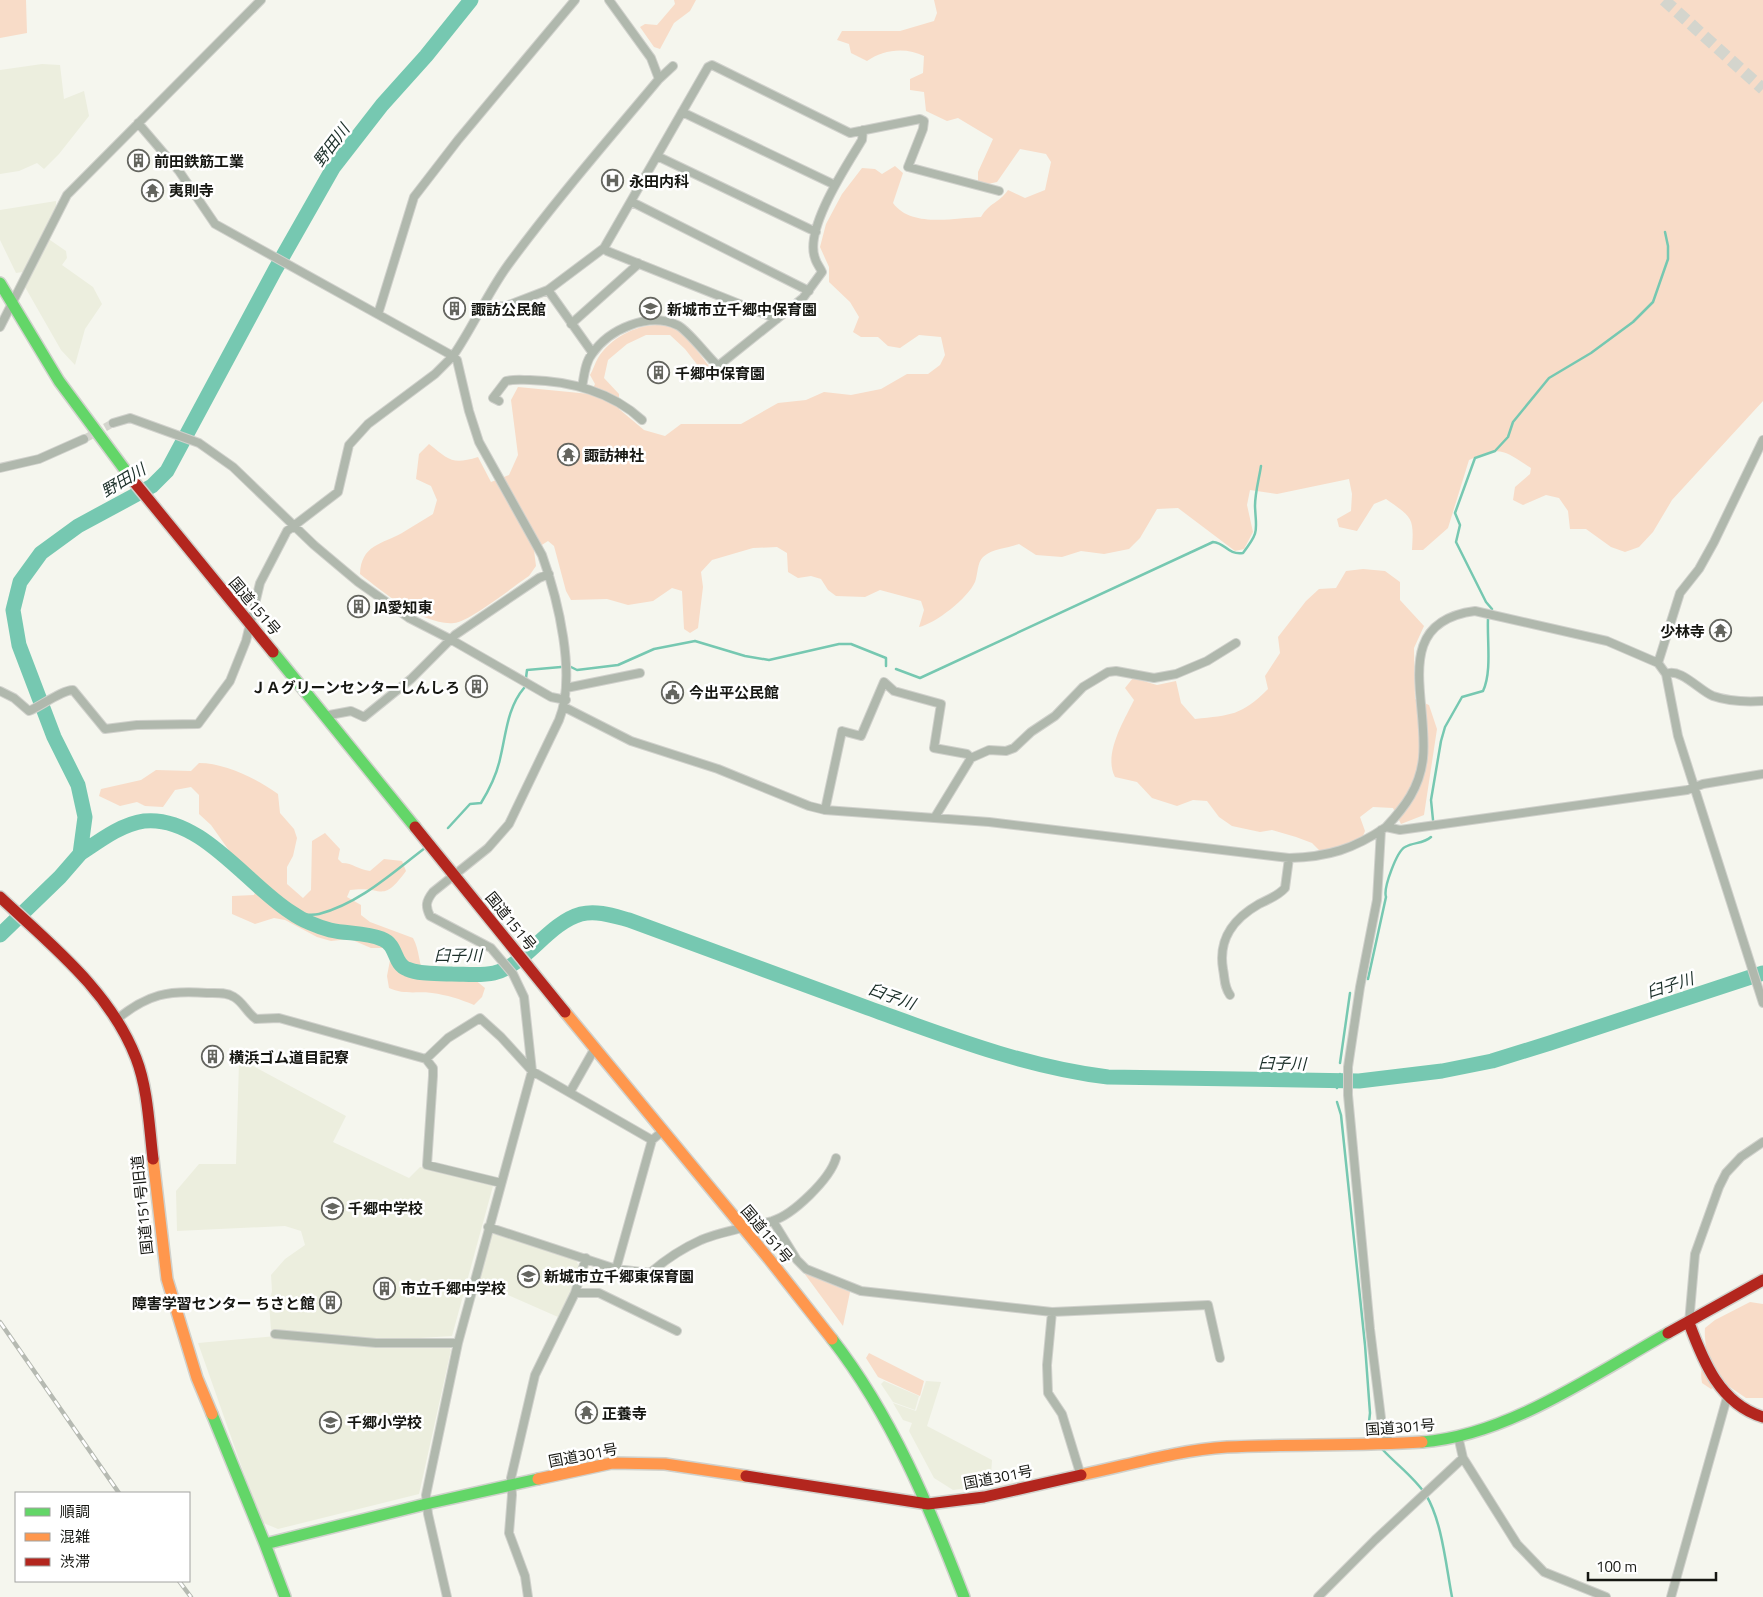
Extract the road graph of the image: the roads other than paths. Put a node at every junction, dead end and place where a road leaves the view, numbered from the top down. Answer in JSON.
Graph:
{"nodes":[{"id":1,"x":261,"y":0,"type":"edge"},
{"id":2,"x":575,"y":0,"type":"edge"},
{"id":3,"x":609,"y":0,"type":"edge"},
{"id":4,"x":673,"y":66,"type":"dead end"},
{"id":5,"x":658,"y":78,"type":"junction"},
{"id":6,"x":682,"y":112,"type":"junction"},
{"id":7,"x":138,"y":123,"type":"junction"},
{"id":8,"x":864,"y":130,"type":"junction"},
{"id":9,"x":657,"y":156,"type":"junction"},
{"id":10,"x":835,"y":185,"type":"junction"},
{"id":11,"x":999,"y":191,"type":"dead end"},
{"id":12,"x":632,"y":202,"type":"junction"},
{"id":13,"x":816,"y":232,"type":"junction"},
{"id":14,"x":604,"y":248,"type":"junction"},
{"id":15,"x":638,"y":263,"type":"junction"},
{"id":16,"x":0,"y":283,"type":"edge"},
{"id":17,"x":548,"y":290,"type":"junction"},
{"id":18,"x":809,"y":291,"type":"junction"},
{"id":19,"x":12,"y":304,"type":"junction"},
{"id":20,"x":481,"y":307,"type":"junction"},
{"id":21,"x":378,"y":314,"type":"junction"},
{"id":22,"x":776,"y":319,"type":"junction"},
{"id":23,"x":571,"y":324,"type":"junction"},
{"id":24,"x":0,"y":327,"type":"edge"},
{"id":25,"x":592,"y":352,"type":"junction"},
{"id":26,"x":453,"y":356,"type":"junction"},
{"id":27,"x":582,"y":387,"type":"junction"},
{"id":28,"x":499,"y":401,"type":"dead end"},
{"id":29,"x":642,"y":420,"type":"dead end"},
{"id":30,"x":112,"y":423,"type":"tunnel mouth"},
{"id":31,"x":84,"y":439,"type":"tunnel mouth"},
{"id":32,"x":1763,"y":440,"type":"edge"},
{"id":33,"x":0,"y":468,"type":"edge"},
{"id":34,"x":292,"y":525,"type":"junction"},
{"id":35,"x":549,"y":574,"type":"junction"},
{"id":36,"x":249,"y":621,"type":"junction"},
{"id":37,"x":450,"y":639,"type":"junction"},
{"id":38,"x":1236,"y":643,"type":"dead end"},
{"id":39,"x":1658,"y":663,"type":"junction"},
{"id":40,"x":640,"y":673,"type":"dead end"},
{"id":41,"x":1666,"y":674,"type":"junction"},
{"id":42,"x":566,"y":688,"type":"junction"},
{"id":43,"x":0,"y":691,"type":"edge"},
{"id":44,"x":1763,"y":701,"type":"edge"},
{"id":45,"x":565,"y":703,"type":"junction"},
{"id":46,"x":324,"y":716,"type":"junction"},
{"id":47,"x":971,"y":758,"type":"junction"},
{"id":48,"x":1763,"y":774,"type":"edge"},
{"id":49,"x":1694,"y":788,"type":"junction"},
{"id":50,"x":825,"y":810,"type":"junction"},
{"id":51,"x":935,"y":818,"type":"junction"},
{"id":52,"x":1383,"y":828,"type":"junction"},
{"id":53,"x":1289,"y":858,"type":"junction"},
{"id":54,"x":454,"y":874,"type":"junction"},
{"id":55,"x":4,"y":901,"type":"edge"},
{"id":56,"x":1230,"y":995,"type":"dead end"},
{"id":57,"x":1763,"y":1003,"type":"edge"},
{"id":58,"x":117,"y":1019,"type":"junction"},
{"id":59,"x":595,"y":1048,"type":"junction"},
{"id":60,"x":426,"y":1060,"type":"junction"},
{"id":61,"x":532,"y":1071,"type":"junction"},
{"id":62,"x":570,"y":1092,"type":"junction"},
{"id":63,"x":663,"y":1131,"type":"junction"},
{"id":64,"x":652,"y":1140,"type":"junction"},
{"id":65,"x":1763,"y":1142,"type":"edge"},
{"id":66,"x":836,"y":1158,"type":"dead end"},
{"id":67,"x":501,"y":1183,"type":"junction"},
{"id":68,"x":773,"y":1221,"type":"junction"},
{"id":69,"x":488,"y":1228,"type":"junction"},
{"id":70,"x":744,"y":1230,"type":"junction"},
{"id":71,"x":586,"y":1258,"type":"junction"},
{"id":72,"x":616,"y":1268,"type":"junction"},
{"id":73,"x":1763,"y":1280,"type":"edge"},
{"id":74,"x":574,"y":1293,"type":"junction"},
{"id":75,"x":1052,"y":1312,"type":"junction"},
{"id":76,"x":1689,"y":1322,"type":"junction"},
{"id":77,"x":677,"y":1331,"type":"dead end"},
{"id":78,"x":276,"y":1334,"type":"dead end"},
{"id":79,"x":458,"y":1344,"type":"junction"},
{"id":80,"x":1220,"y":1358,"type":"dead end"},
{"id":81,"x":1728,"y":1394,"type":"junction"},
{"id":82,"x":1763,"y":1417,"type":"edge"},
{"id":83,"x":1458,"y":1436,"type":"junction"},
{"id":84,"x":1383,"y":1444,"type":"junction"},
{"id":85,"x":1463,"y":1458,"type":"junction"},
{"id":86,"x":1081,"y":1476,"type":"junction"},
{"id":87,"x":510,"y":1486,"type":"junction"},
{"id":88,"x":426,"y":1504,"type":"junction"},
{"id":89,"x":928,"y":1504,"type":"junction"},
{"id":90,"x":265,"y":1544,"type":"junction"},
{"id":91,"x":285,"y":1597,"type":"edge"},
{"id":92,"x":447,"y":1597,"type":"edge"},
{"id":93,"x":528,"y":1597,"type":"edge"},
{"id":94,"x":964,"y":1597,"type":"edge"},
{"id":95,"x":1318,"y":1597,"type":"edge"},
{"id":96,"x":1606,"y":1597,"type":"edge"},
{"id":97,"x":1671,"y":1597,"type":"edge"}],
"edges":[{"from":1,"to":7,"type":"street"},
{"from":2,"to":21,"type":"street"},
{"from":3,"to":5,"type":"street"},
{"from":4,"to":5,"type":"street"},
{"from":5,"to":20,"type":"street"},
{"from":6,"to":8,"type":"street"},
{"from":6,"to":9,"type":"street"},
{"from":6,"to":10,"type":"street"},
{"from":7,"to":19,"type":"street"},
{"from":7,"to":21,"type":"street"},
{"from":8,"to":10,"type":"street"},
{"from":8,"to":11,"type":"street"},
{"from":9,"to":12,"type":"street"},
{"from":9,"to":13,"type":"street"},
{"from":10,"to":13,"type":"street"},
{"from":12,"to":14,"type":"street"},
{"from":12,"to":18,"type":"street"},
{"from":13,"to":18,"type":"street"},
{"from":14,"to":15,"type":"street"},
{"from":14,"to":17,"type":"street"},
{"from":15,"to":22,"type":"street"},
{"from":15,"to":23,"type":"street"},
{"from":16,"to":19,"type":"main road","name":"国道151号"},
{"from":17,"to":20,"type":"street"},
{"from":17,"to":23,"type":"street"},
{"from":18,"to":22,"type":"street"},
{"from":19,"to":24,"type":"street"},
{"from":19,"to":36,"type":"main road","name":"国道151号"},
{"from":20,"to":26,"type":"street"},
{"from":21,"to":26,"type":"street"},
{"from":22,"to":25,"type":"street"},
{"from":23,"to":25,"type":"street"},
{"from":25,"to":27,"type":"street"},
{"from":26,"to":34,"type":"street"},
{"from":26,"to":35,"type":"street"},
{"from":27,"to":28,"type":"street"},
{"from":27,"to":29,"type":"street"},
{"from":30,"to":34,"type":"street"},
{"from":31,"to":33,"type":"street"},
{"from":32,"to":39,"type":"street"},
{"from":34,"to":36,"type":"street"},
{"from":34,"to":37,"type":"street"},
{"from":35,"to":37,"type":"street"},
{"from":35,"to":42,"type":"street"},
{"from":36,"to":43,"type":"street"},
{"from":36,"to":46,"type":"main road","name":"国道151号"},
{"from":37,"to":45,"type":"street"},
{"from":37,"to":46,"type":"street"},
{"from":38,"to":47,"type":"street"},
{"from":39,"to":41,"type":"street"},
{"from":39,"to":52,"type":"street"},
{"from":40,"to":42,"type":"street"},
{"from":41,"to":44,"type":"street"},
{"from":41,"to":49,"type":"street"},
{"from":42,"to":45,"type":"street"},
{"from":45,"to":50,"type":"street"},
{"from":45,"to":54,"type":"street"},
{"from":46,"to":54,"type":"main road","name":"国道151号"},
{"from":47,"to":50,"type":"street"},
{"from":47,"to":51,"type":"street"},
{"from":48,"to":49,"type":"street"},
{"from":49,"to":52,"type":"street"},
{"from":49,"to":57,"type":"street"},
{"from":50,"to":51,"type":"street"},
{"from":51,"to":53,"type":"street"},
{"from":52,"to":53,"type":"street"},
{"from":52,"to":84,"type":"street"},
{"from":53,"to":56,"type":"street"},
{"from":54,"to":59,"type":"main road","name":"国道151号"},
{"from":54,"to":61,"type":"street"},
{"from":55,"to":58,"type":"main road","name":"国道151号旧道"},
{"from":58,"to":60,"type":"street"},
{"from":58,"to":90,"type":"main road","name":"国道151号旧道"},
{"from":59,"to":62,"type":"street"},
{"from":59,"to":63,"type":"main road","name":"国道151号"},
{"from":60,"to":61,"type":"street"},
{"from":60,"to":67,"type":"street"},
{"from":61,"to":62,"type":"street"},
{"from":61,"to":67,"type":"street"},
{"from":62,"to":64,"type":"street"},
{"from":63,"to":64,"type":"street"},
{"from":63,"to":70,"type":"main road","name":"国道151号"},
{"from":64,"to":72,"type":"street"},
{"from":65,"to":76,"type":"street"},
{"from":66,"to":68,"type":"street"},
{"from":67,"to":69,"type":"street"},
{"from":68,"to":70,"type":"street"},
{"from":68,"to":75,"type":"street"},
{"from":69,"to":71,"type":"street"},
{"from":69,"to":79,"type":"street"},
{"from":70,"to":72,"type":"street"},
{"from":70,"to":89,"type":"main road","name":"国道151号"},
{"from":71,"to":72,"type":"street"},
{"from":71,"to":74,"type":"street"},
{"from":73,"to":76,"type":"main road","name":"国道301号"},
{"from":74,"to":77,"type":"street"},
{"from":74,"to":87,"type":"street"},
{"from":75,"to":80,"type":"street"},
{"from":75,"to":86,"type":"street"},
{"from":76,"to":81,"type":"main road"},
{"from":76,"to":83,"type":"main road","name":"国道301号"},
{"from":78,"to":79,"type":"street"},
{"from":79,"to":88,"type":"street"},
{"from":81,"to":82,"type":"main road"},
{"from":81,"to":97,"type":"street"},
{"from":83,"to":84,"type":"main road","name":"国道301号"},
{"from":83,"to":85,"type":"street"},
{"from":84,"to":86,"type":"main road","name":"国道301号"},
{"from":85,"to":95,"type":"street"},
{"from":85,"to":96,"type":"street"},
{"from":86,"to":89,"type":"main road","name":"国道301号"},
{"from":87,"to":88,"type":"main road","name":"国道301号"},
{"from":87,"to":89,"type":"main road","name":"国道301号"},
{"from":87,"to":93,"type":"street"},
{"from":88,"to":90,"type":"main road","name":"国道301号"},
{"from":88,"to":92,"type":"street"},
{"from":89,"to":94,"type":"main road","name":"国道151号"},
{"from":90,"to":91,"type":"main road"}]}
